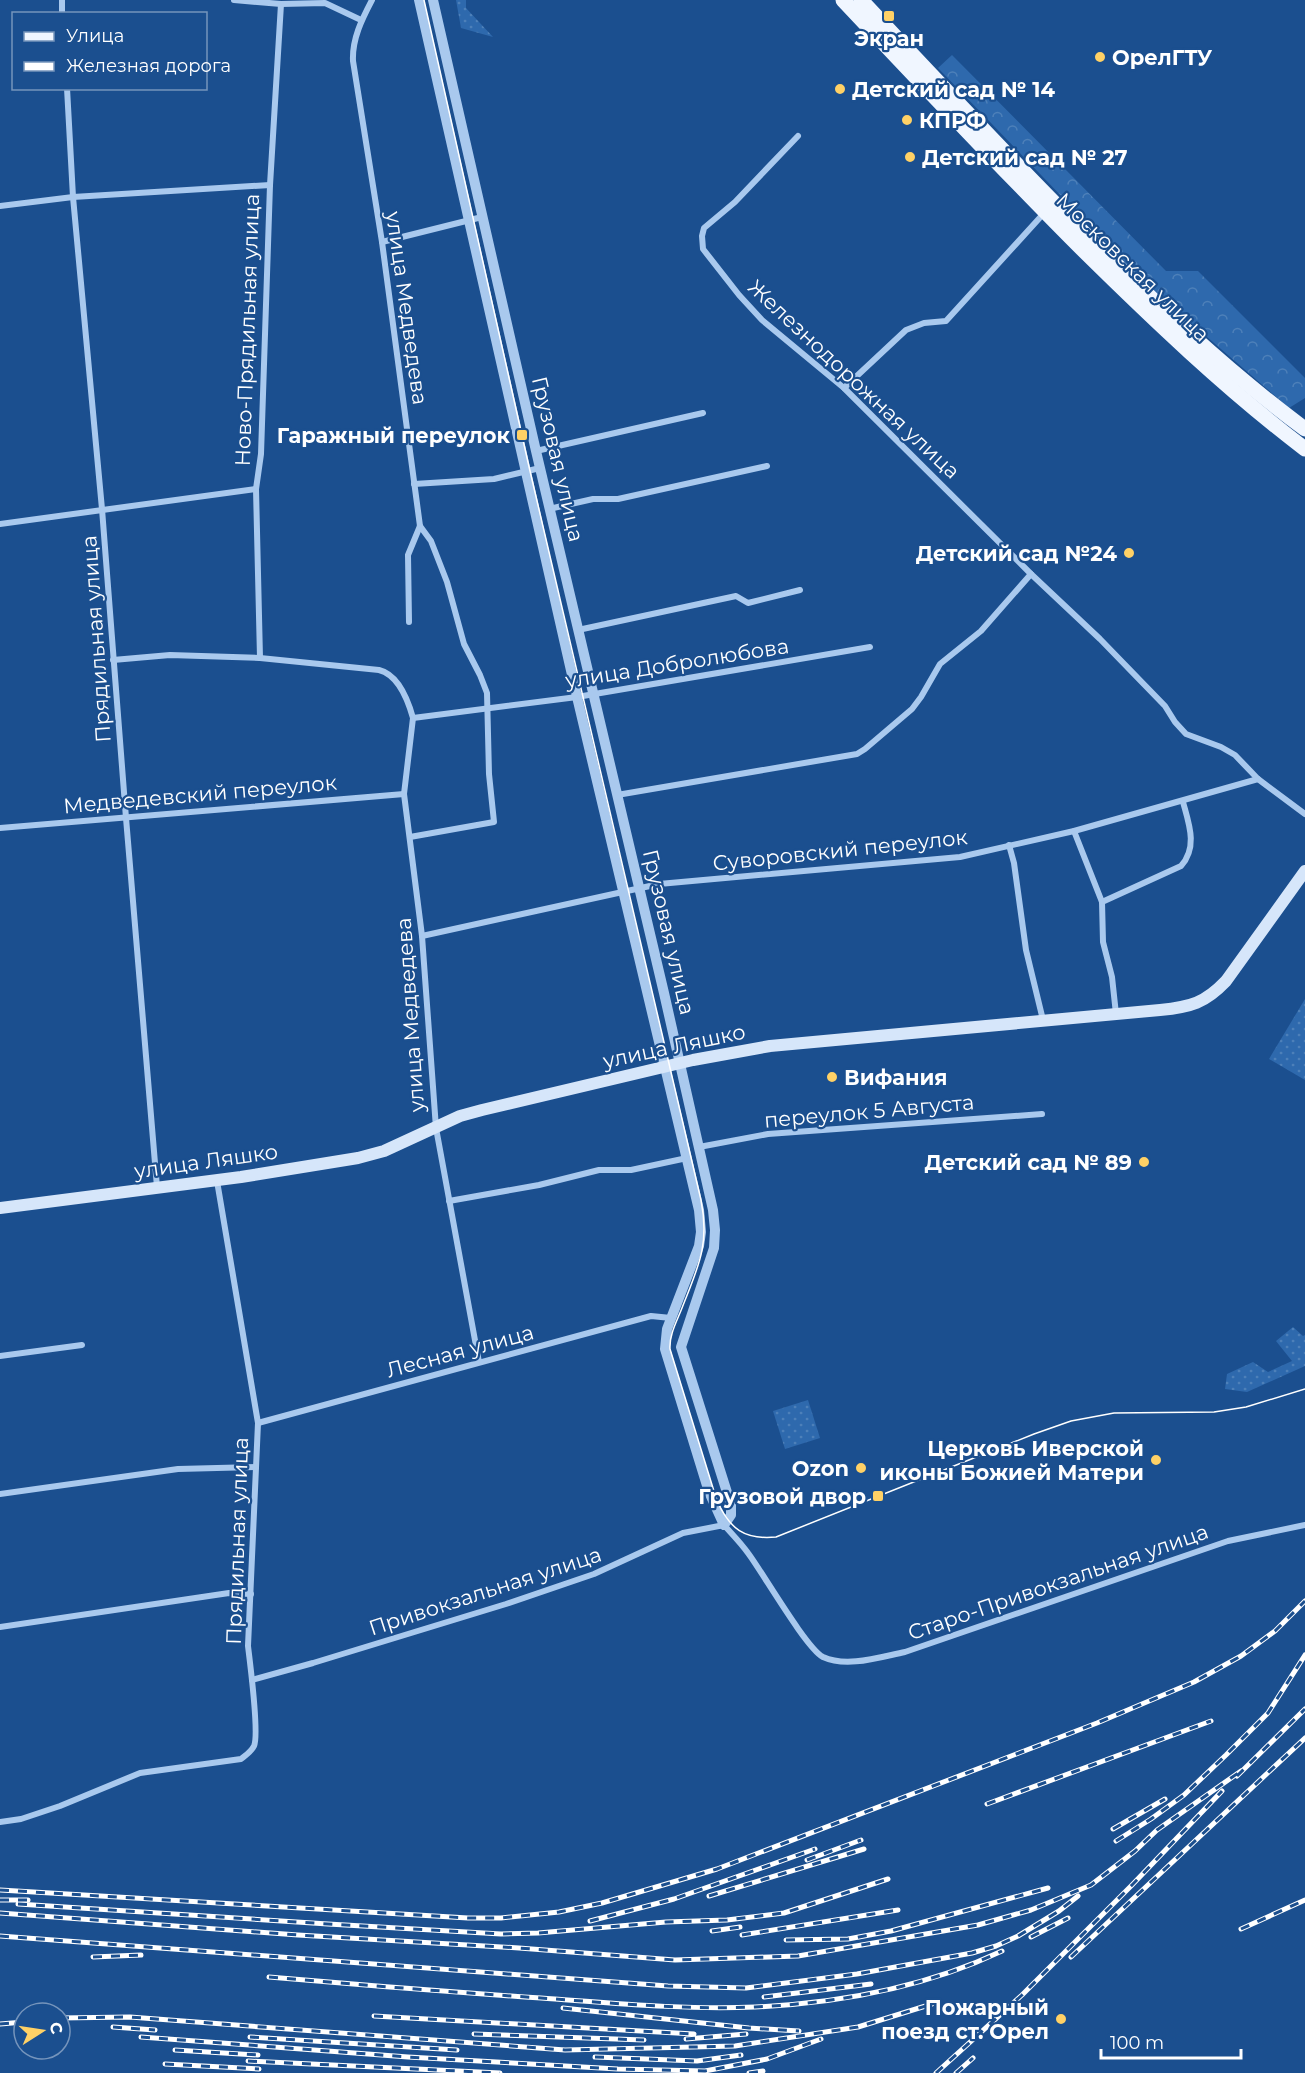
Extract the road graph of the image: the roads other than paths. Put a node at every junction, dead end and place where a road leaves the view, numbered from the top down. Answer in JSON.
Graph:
{"nodes":[{"id":1,"x":234,"y":0,"type":"edge"},
{"id":2,"x":372,"y":0,"type":"edge"},
{"id":3,"x":419,"y":0,"type":"edge"},
{"id":4,"x":433,"y":0,"type":"edge"},
{"id":5,"x":843,"y":0,"type":"edge"},
{"id":6,"x":861,"y":0,"type":"edge"},
{"id":7,"x":281,"y":4,"type":"junction"},
{"id":8,"x":361,"y":20,"type":"junction"},
{"id":9,"x":67,"y":90,"type":"edge"},
{"id":10,"x":975,"y":130,"type":"junction"},
{"id":11,"x":798,"y":136,"type":"dead end"},
{"id":12,"x":270,"y":185,"type":"junction"},
{"id":13,"x":73,"y":197,"type":"junction"},
{"id":14,"x":0,"y":206,"type":"edge"},
{"id":15,"x":1045,"y":212,"type":"junction"},
{"id":16,"x":482,"y":217,"type":"junction"},
{"id":17,"x":468,"y":220,"type":"junction"},
{"id":18,"x":382,"y":242,"type":"junction"},
{"id":19,"x":844,"y":388,"type":"junction"},
{"id":20,"x":703,"y":413,"type":"dead end"},
{"id":21,"x":1305,"y":429,"type":"edge"},
{"id":22,"x":1305,"y":448,"type":"edge"},
{"id":23,"x":536,"y":451,"type":"junction"},
{"id":24,"x":767,"y":466,"type":"dead end"},
{"id":25,"x":540,"y":468,"type":"junction"},
{"id":26,"x":525,"y":472,"type":"junction"},
{"id":27,"x":414,"y":484,"type":"junction"},
{"id":28,"x":256,"y":489,"type":"junction"},
{"id":29,"x":102,"y":509,"type":"junction"},
{"id":30,"x":549,"y":509,"type":"junction"},
{"id":31,"x":0,"y":524,"type":"edge"},
{"id":32,"x":420,"y":526,"type":"junction"},
{"id":33,"x":1031,"y":574,"type":"junction"},
{"id":34,"x":800,"y":590,"type":"dead end"},
{"id":35,"x":409,"y":622,"type":"dead end"},
{"id":36,"x":578,"y":630,"type":"junction"},
{"id":37,"x":870,"y":647,"type":"dead end"},
{"id":38,"x":260,"y":658,"type":"junction"},
{"id":39,"x":113,"y":660,"type":"junction"},
{"id":40,"x":593,"y":694,"type":"junction"},
{"id":41,"x":577,"y":697,"type":"junction"},
{"id":42,"x":488,"y":707,"type":"junction"},
{"id":43,"x":413,"y":718,"type":"junction"},
{"id":44,"x":1258,"y":779,"type":"junction"},
{"id":45,"x":404,"y":794,"type":"junction"},
{"id":46,"x":617,"y":795,"type":"junction"},
{"id":47,"x":1183,"y":801,"type":"junction"},
{"id":48,"x":1305,"y":814,"type":"edge"},
{"id":49,"x":126,"y":818,"type":"junction"},
{"id":50,"x":0,"y":828,"type":"edge"},
{"id":51,"x":1074,"y":831,"type":"junction"},
{"id":52,"x":410,"y":837,"type":"junction"},
{"id":53,"x":1009,"y":845,"type":"junction"},
{"id":54,"x":1305,"y":871,"type":"edge"},
{"id":55,"x":639,"y":888,"type":"junction"},
{"id":56,"x":623,"y":891,"type":"junction"},
{"id":57,"x":1102,"y":902,"type":"junction"},
{"id":58,"x":422,"y":936,"type":"junction"},
{"id":59,"x":1116,"y":1014,"type":"junction"},
{"id":60,"x":1042,"y":1020,"type":"junction"},
{"id":61,"x":680,"y":1063,"type":"junction"},
{"id":62,"x":665,"y":1067,"type":"junction"},
{"id":63,"x":1042,"y":1114,"type":"dead end"},
{"id":64,"x":436,"y":1128,"type":"junction"},
{"id":65,"x":699,"y":1147,"type":"junction"},
{"id":66,"x":688,"y":1158,"type":"junction"},
{"id":67,"x":216,"y":1180,"type":"junction"},
{"id":68,"x":157,"y":1187,"type":"junction"},
{"id":69,"x":449,"y":1201,"type":"junction"},
{"id":70,"x":0,"y":1208,"type":"edge"},
{"id":71,"x":671,"y":1318,"type":"junction"},
{"id":72,"x":82,"y":1345,"type":"dead end"},
{"id":73,"x":0,"y":1356,"type":"edge"},
{"id":74,"x":479,"y":1362,"type":"junction"},
{"id":75,"x":258,"y":1423,"type":"junction"},
{"id":76,"x":256,"y":1467,"type":"junction"},
{"id":77,"x":0,"y":1494,"type":"edge"},
{"id":78,"x":724,"y":1525,"type":"junction"},
{"id":79,"x":1305,"y":1525,"type":"edge"},
{"id":80,"x":251,"y":1594,"type":"junction"},
{"id":81,"x":0,"y":1628,"type":"edge"},
{"id":82,"x":252,"y":1680,"type":"junction"},
{"id":83,"x":0,"y":1822,"type":"edge"}],
"edges":[{"from":1,"to":7,"type":"street"},
{"from":2,"to":8,"type":"street","name":"улица Медведева"},
{"from":3,"to":17,"type":"street","name":"Грузовая улица"},
{"from":4,"to":16,"type":"street","name":"Грузовая улица"},
{"from":5,"to":10,"type":"main road","name":"Московская улица"},
{"from":6,"to":10,"type":"main road","name":"Московская улица"},
{"from":7,"to":8,"type":"street"},
{"from":7,"to":12,"type":"street","name":"Ново-Прядильная улица"},
{"from":8,"to":18,"type":"street","name":"улица Медведева"},
{"from":9,"to":13,"type":"street","name":"Прядильная улица"},
{"from":10,"to":15,"type":"main road","name":"Московская улица"},
{"from":10,"to":21,"type":"main road","name":"Московская улица"},
{"from":11,"to":19,"type":"street","name":"Железнодорожная улица"},
{"from":12,"to":13,"type":"street"},
{"from":12,"to":28,"type":"street","name":"Ново-Прядильная улица"},
{"from":13,"to":14,"type":"street"},
{"from":13,"to":29,"type":"street","name":"Прядильная улица"},
{"from":15,"to":19,"type":"street"},
{"from":15,"to":22,"type":"main road","name":"Московская улица"},
{"from":16,"to":17,"type":"street"},
{"from":16,"to":23,"type":"street","name":"Грузовая улица"},
{"from":17,"to":18,"type":"street"},
{"from":17,"to":26,"type":"street","name":"Грузовая улица"},
{"from":18,"to":27,"type":"street","name":"улица Медведева"},
{"from":19,"to":33,"type":"street","name":"Железнодорожная улица"},
{"from":20,"to":23,"type":"street"},
{"from":23,"to":25,"type":"street","name":"Грузовая улица"},
{"from":24,"to":30,"type":"street"},
{"from":25,"to":26,"type":"street"},
{"from":25,"to":30,"type":"street","name":"Грузовая улица"},
{"from":26,"to":27,"type":"street"},
{"from":26,"to":41,"type":"street","name":"Грузовая улица"},
{"from":27,"to":32,"type":"street","name":"улица Медведева"},
{"from":28,"to":29,"type":"street"},
{"from":28,"to":38,"type":"street","name":"Ново-Прядильная улица"},
{"from":29,"to":31,"type":"street"},
{"from":29,"to":39,"type":"street","name":"Прядильная улица"},
{"from":30,"to":36,"type":"street","name":"Грузовая улица"},
{"from":32,"to":35,"type":"street"},
{"from":32,"to":42,"type":"street"},
{"from":33,"to":44,"type":"street","name":"Железнодорожная улица"},
{"from":33,"to":46,"type":"street"},
{"from":34,"to":36,"type":"street"},
{"from":36,"to":40,"type":"street","name":"Грузовая улица"},
{"from":37,"to":40,"type":"street","name":"улица Добролюбова"},
{"from":38,"to":39,"type":"street"},
{"from":38,"to":43,"type":"street"},
{"from":39,"to":49,"type":"street","name":"Прядильная улица"},
{"from":40,"to":41,"type":"street","name":"улица Добролюбова"},
{"from":40,"to":46,"type":"street","name":"Грузовая улица"},
{"from":41,"to":42,"type":"street","name":"улица Добролюбова"},
{"from":41,"to":56,"type":"street","name":"Грузовая улица"},
{"from":42,"to":43,"type":"street","name":"улица Добролюбова"},
{"from":42,"to":52,"type":"street"},
{"from":43,"to":45,"type":"street","name":"улица Медведева"},
{"from":44,"to":47,"type":"street","name":"Суворовский переулок"},
{"from":44,"to":48,"type":"street","name":"Железнодорожная улица"},
{"from":45,"to":49,"type":"street","name":"Медведевский переулок"},
{"from":45,"to":52,"type":"street","name":"улица Медведева"},
{"from":46,"to":55,"type":"street","name":"Грузовая улица"},
{"from":47,"to":51,"type":"street","name":"Суворовский переулок"},
{"from":47,"to":57,"type":"street"},
{"from":49,"to":50,"type":"street","name":"Медведевский переулок"},
{"from":49,"to":68,"type":"street","name":"Прядильная улица"},
{"from":51,"to":53,"type":"street","name":"Суворовский переулок"},
{"from":51,"to":57,"type":"street"},
{"from":52,"to":58,"type":"street","name":"улица Медведева"},
{"from":53,"to":55,"type":"street","name":"Суворовский переулок"},
{"from":53,"to":60,"type":"street"},
{"from":54,"to":59,"type":"main road","name":"улица Ляшко"},
{"from":55,"to":56,"type":"street","name":"Суворовский переулок"},
{"from":55,"to":61,"type":"street","name":"Грузовая улица"},
{"from":56,"to":58,"type":"street","name":"Суворовский переулок"},
{"from":56,"to":62,"type":"street","name":"Грузовая улица"},
{"from":57,"to":59,"type":"street"},
{"from":58,"to":64,"type":"street","name":"улица Медведева"},
{"from":59,"to":60,"type":"main road","name":"улица Ляшко"},
{"from":60,"to":61,"type":"main road","name":"улица Ляшко"},
{"from":61,"to":62,"type":"main road","name":"улица Ляшко"},
{"from":61,"to":65,"type":"street","name":"Грузовая улица"},
{"from":62,"to":64,"type":"main road","name":"улица Ляшко"},
{"from":62,"to":66,"type":"street","name":"Грузовая улица"},
{"from":63,"to":65,"type":"street","name":"переулок 5 Августа"},
{"from":64,"to":67,"type":"main road","name":"улица Ляшко"},
{"from":64,"to":69,"type":"street","name":"улица Медведева"},
{"from":65,"to":78,"type":"street","name":"Грузовая улица"},
{"from":66,"to":69,"type":"street"},
{"from":66,"to":71,"type":"street","name":"Грузовая улица"},
{"from":67,"to":68,"type":"main road","name":"улица Ляшко"},
{"from":67,"to":75,"type":"street","name":"Прядильная улица"},
{"from":68,"to":70,"type":"main road","name":"улица Ляшко"},
{"from":69,"to":74,"type":"street","name":"улица Медведева"},
{"from":71,"to":74,"type":"street","name":"Лесная улица"},
{"from":71,"to":78,"type":"street","name":"Грузовая улица"},
{"from":72,"to":73,"type":"street"},
{"from":74,"to":75,"type":"street","name":"Лесная улица"},
{"from":75,"to":76,"type":"street","name":"Прядильная улица"},
{"from":76,"to":77,"type":"street"},
{"from":76,"to":80,"type":"street","name":"Прядильная улица"},
{"from":78,"to":79,"type":"street","name":"Старо-Привокзальная улица"},
{"from":78,"to":82,"type":"street","name":"Привокзальная улица"},
{"from":80,"to":81,"type":"street"},
{"from":80,"to":82,"type":"street","name":"Прядильная улица"},
{"from":82,"to":83,"type":"street","name":"Прядильная улица"}]}
